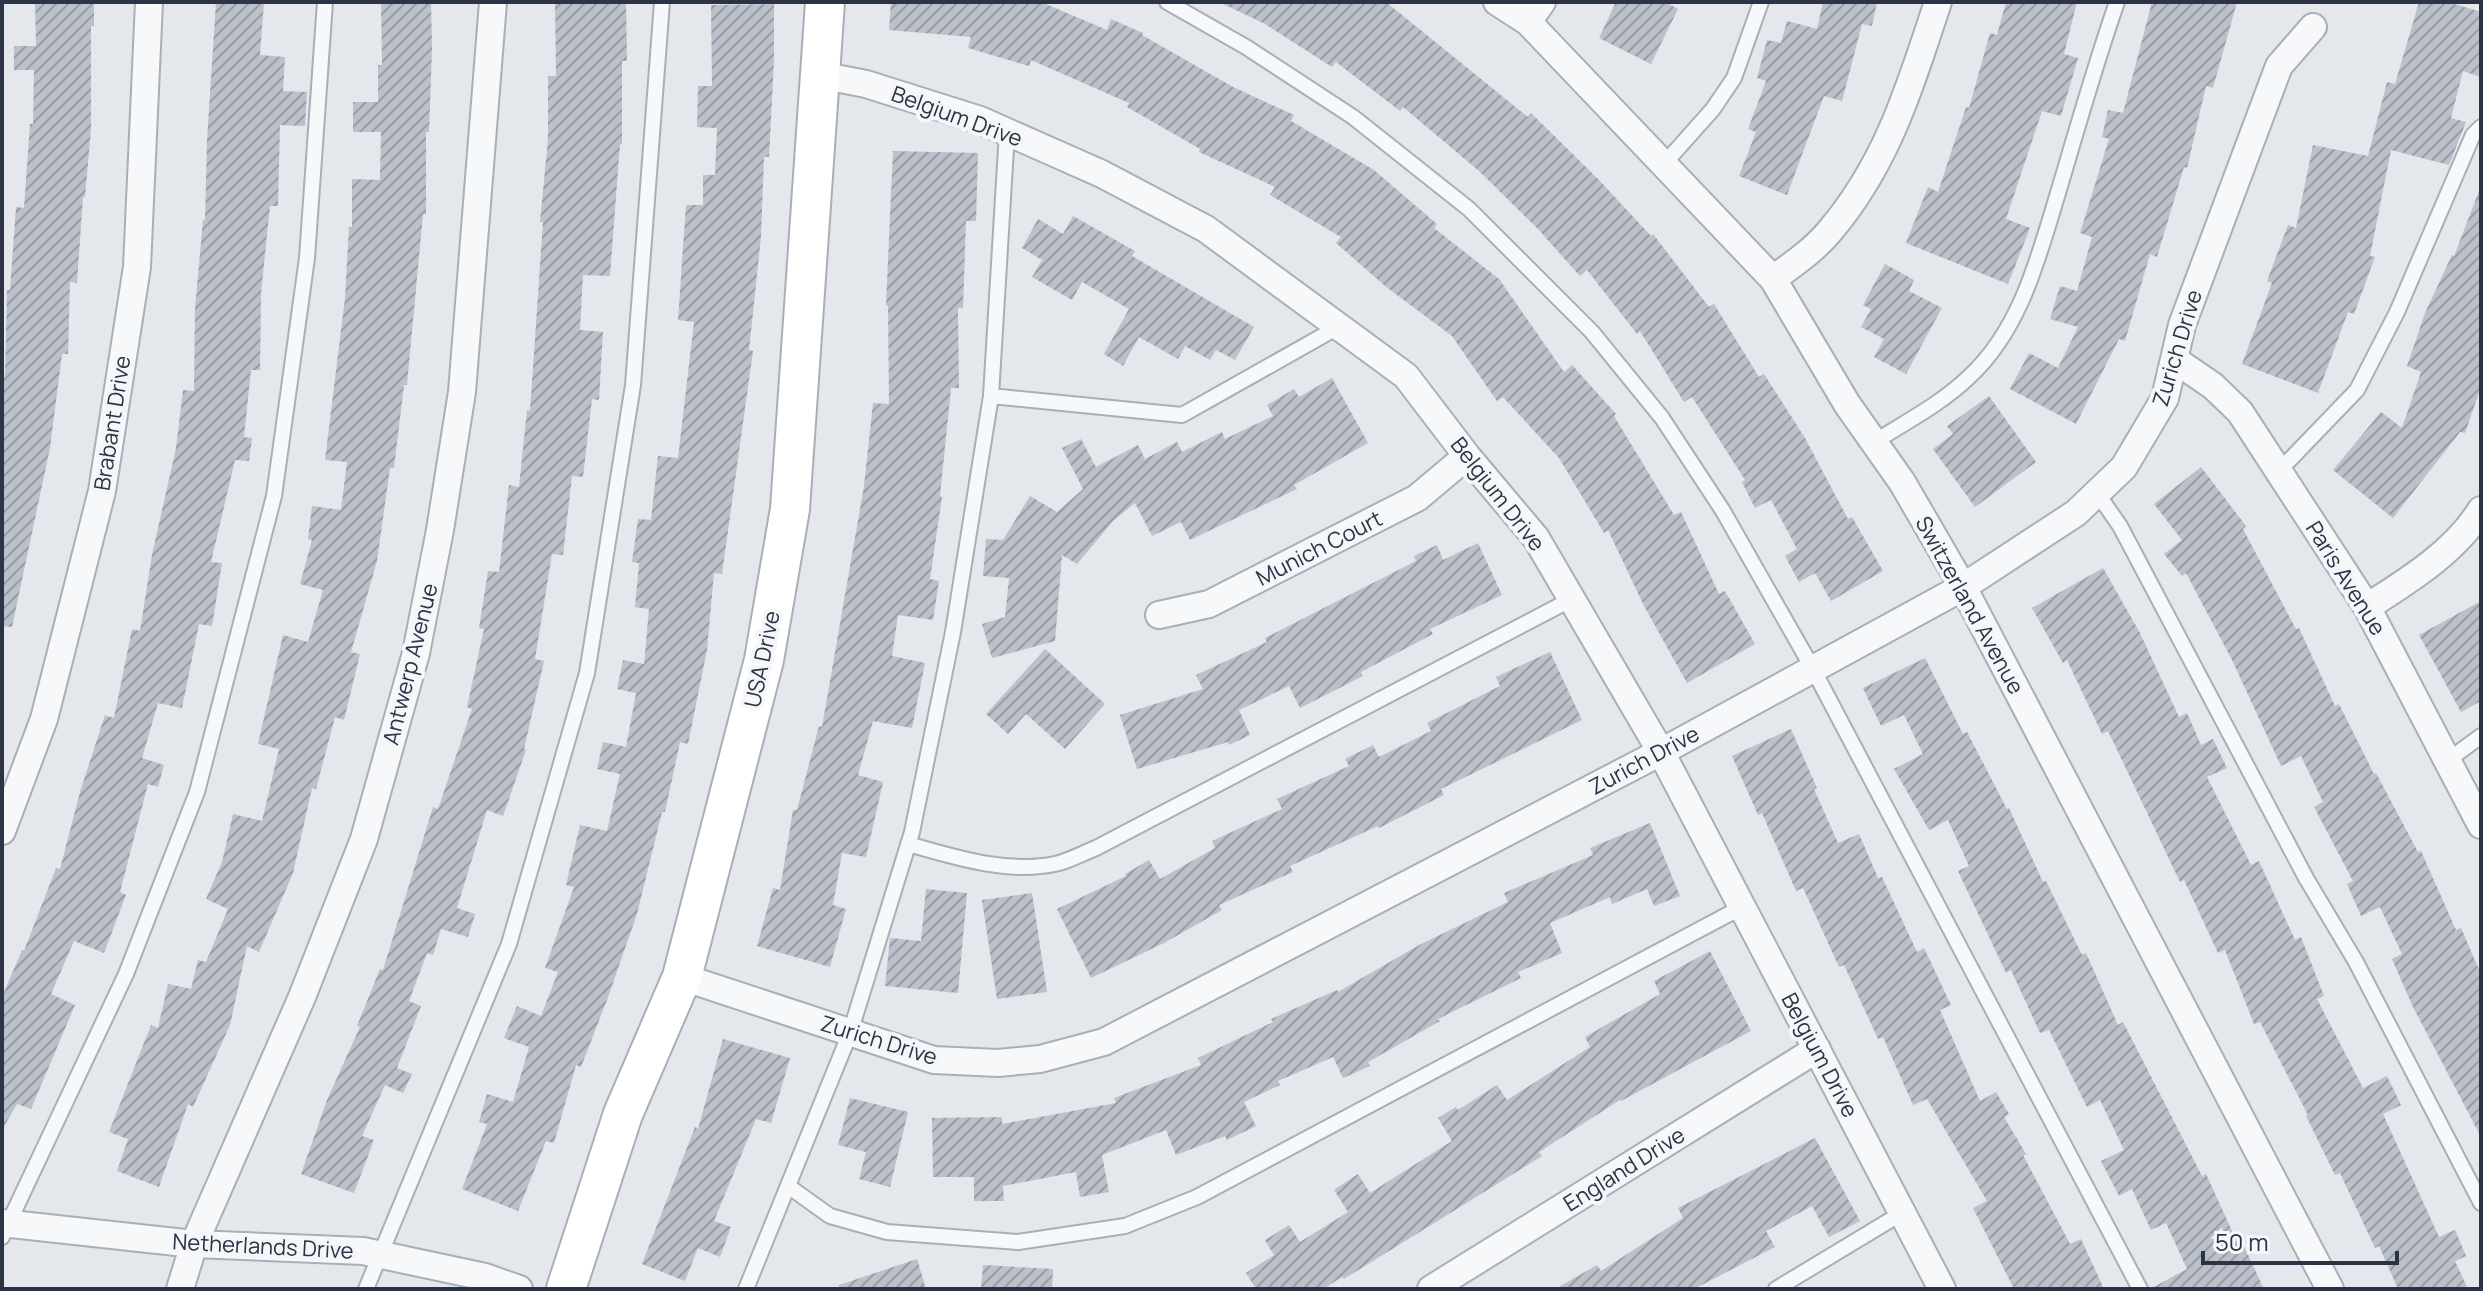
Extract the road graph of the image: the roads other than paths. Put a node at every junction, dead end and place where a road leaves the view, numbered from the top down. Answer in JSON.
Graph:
{"nodes":[{"id":1,"x":149,"y":2,"type":"edge"},
{"id":2,"x":325,"y":2,"type":"edge"},
{"id":3,"x":493,"y":2,"type":"edge"},
{"id":4,"x":662,"y":2,"type":"edge"},
{"id":5,"x":825,"y":2,"type":"edge"},
{"id":6,"x":1167,"y":2,"type":"edge"},
{"id":7,"x":1497,"y":2,"type":"edge"},
{"id":8,"x":1761,"y":2,"type":"edge"},
{"id":9,"x":1938,"y":2,"type":"edge"},
{"id":10,"x":2117,"y":2,"type":"edge"},
{"id":11,"x":1535,"y":12,"type":"edge"},
{"id":12,"x":2313,"y":27,"type":"dead end"},
{"id":13,"x":820,"y":75,"type":"junction"},
{"id":14,"x":2481,"y":127,"type":"edge"},
{"id":15,"x":1007,"y":132,"type":"junction"},
{"id":16,"x":1664,"y":164,"type":"junction"},
{"id":17,"x":1773,"y":279,"type":"junction"},
{"id":18,"x":1340,"y":326,"type":"junction"},
{"id":19,"x":2175,"y":360,"type":"junction"},
{"id":20,"x":991,"y":396,"type":"junction"},
{"id":21,"x":1874,"y":442,"type":"junction"},
{"id":22,"x":1467,"y":456,"type":"junction"},
{"id":23,"x":2279,"y":471,"type":"junction"},
{"id":24,"x":2097,"y":493,"type":"junction"},
{"id":25,"x":2481,"y":510,"type":"edge"},
{"id":26,"x":1963,"y":587,"type":"junction"},
{"id":27,"x":1572,"y":599,"type":"junction"},
{"id":28,"x":2367,"y":607,"type":"junction"},
{"id":29,"x":1159,"y":615,"type":"dead end"},
{"id":30,"x":1813,"y":669,"type":"junction"},
{"id":31,"x":2481,"y":736,"type":"edge"},
{"id":32,"x":1661,"y":752,"type":"junction"},
{"id":33,"x":2447,"y":761,"type":"junction"},
{"id":34,"x":2481,"y":825,"type":"edge"},
{"id":35,"x":2,"y":831,"type":"edge"},
{"id":36,"x":908,"y":844,"type":"junction"},
{"id":37,"x":1742,"y":907,"type":"junction"},
{"id":38,"x":682,"y":977,"type":"junction"},
{"id":39,"x":850,"y":1033,"type":"junction"},
{"id":40,"x":1817,"y":1049,"type":"junction"},
{"id":41,"x":788,"y":1186,"type":"junction"},
{"id":42,"x":2481,"y":1203,"type":"edge"},
{"id":43,"x":1902,"y":1213,"type":"junction"},
{"id":44,"x":5,"y":1228,"type":"edge"},
{"id":45,"x":194,"y":1244,"type":"junction"},
{"id":46,"x":379,"y":1254,"type":"junction"},
{"id":47,"x":180,"y":1289,"type":"edge"},
{"id":48,"x":366,"y":1289,"type":"edge"},
{"id":49,"x":519,"y":1289,"type":"edge"},
{"id":50,"x":566,"y":1289,"type":"edge"},
{"id":51,"x":746,"y":1289,"type":"edge"},
{"id":52,"x":1431,"y":1289,"type":"edge"},
{"id":53,"x":1776,"y":1289,"type":"edge"},
{"id":54,"x":1942,"y":1289,"type":"edge"},
{"id":55,"x":2140,"y":1289,"type":"edge"},
{"id":56,"x":2330,"y":1289,"type":"edge"}],
"edges":[{"from":1,"to":35,"type":"street","name":"Brabant Drive"},
{"from":2,"to":44,"type":"lane"},
{"from":3,"to":45,"type":"street","name":"Antwerp Avenue"},
{"from":4,"to":46,"type":"lane"},
{"from":5,"to":13,"type":"street","name":"USA Drive"},
{"from":6,"to":30,"type":"lane"},
{"from":7,"to":11,"type":"street","name":"Switzerland Avenue"},
{"from":8,"to":16,"type":"lane"},
{"from":9,"to":17,"type":"street"},
{"from":10,"to":21,"type":"lane"},
{"from":11,"to":16,"type":"street","name":"Switzerland Avenue"},
{"from":12,"to":19,"type":"street","name":"Zurich Drive"},
{"from":13,"to":15,"type":"street","name":"Belgium Drive"},
{"from":13,"to":38,"type":"street","name":"USA Drive"},
{"from":14,"to":23,"type":"lane"},
{"from":15,"to":18,"type":"street","name":"Belgium Drive"},
{"from":15,"to":20,"type":"lane"},
{"from":16,"to":17,"type":"street","name":"Switzerland Avenue"},
{"from":17,"to":21,"type":"street","name":"Switzerland Avenue"},
{"from":18,"to":20,"type":"lane"},
{"from":18,"to":22,"type":"street","name":"Belgium Drive"},
{"from":19,"to":23,"type":"street","name":"Paris Avenue"},
{"from":19,"to":24,"type":"street","name":"Zurich Drive"},
{"from":20,"to":36,"type":"lane"},
{"from":21,"to":26,"type":"street","name":"Switzerland Avenue"},
{"from":22,"to":27,"type":"street","name":"Belgium Drive"},
{"from":22,"to":29,"type":"street","name":"Munich Court"},
{"from":23,"to":28,"type":"street","name":"Paris Avenue"},
{"from":24,"to":26,"type":"street","name":"Zurich Drive"},
{"from":24,"to":42,"type":"lane"},
{"from":25,"to":28,"type":"street"},
{"from":26,"to":30,"type":"street","name":"Zurich Drive"},
{"from":26,"to":56,"type":"street","name":"Switzerland Avenue"},
{"from":27,"to":32,"type":"street","name":"Belgium Drive"},
{"from":27,"to":36,"type":"lane"},
{"from":28,"to":33,"type":"street","name":"Paris Avenue"},
{"from":30,"to":32,"type":"street","name":"Zurich Drive"},
{"from":30,"to":55,"type":"lane"},
{"from":31,"to":33,"type":"lane"},
{"from":32,"to":37,"type":"street","name":"Belgium Drive"},
{"from":32,"to":39,"type":"street","name":"Zurich Drive"},
{"from":33,"to":34,"type":"street","name":"Paris Avenue"},
{"from":36,"to":39,"type":"lane"},
{"from":37,"to":40,"type":"street","name":"Belgium Drive"},
{"from":37,"to":41,"type":"lane"},
{"from":38,"to":39,"type":"street","name":"Zurich Drive"},
{"from":38,"to":50,"type":"street","name":"USA Drive"},
{"from":39,"to":41,"type":"lane"},
{"from":40,"to":43,"type":"street","name":"Belgium Drive"},
{"from":40,"to":52,"type":"street","name":"England Drive"},
{"from":41,"to":51,"type":"lane"},
{"from":43,"to":53,"type":"lane"},
{"from":43,"to":54,"type":"street","name":"Belgium Drive"},
{"from":44,"to":45,"type":"street","name":"Netherlands Drive"},
{"from":45,"to":46,"type":"street","name":"Netherlands Drive"},
{"from":45,"to":47,"type":"street","name":"Antwerp Avenue"},
{"from":46,"to":48,"type":"lane"},
{"from":46,"to":49,"type":"street","name":"Netherlands Drive"}]}
